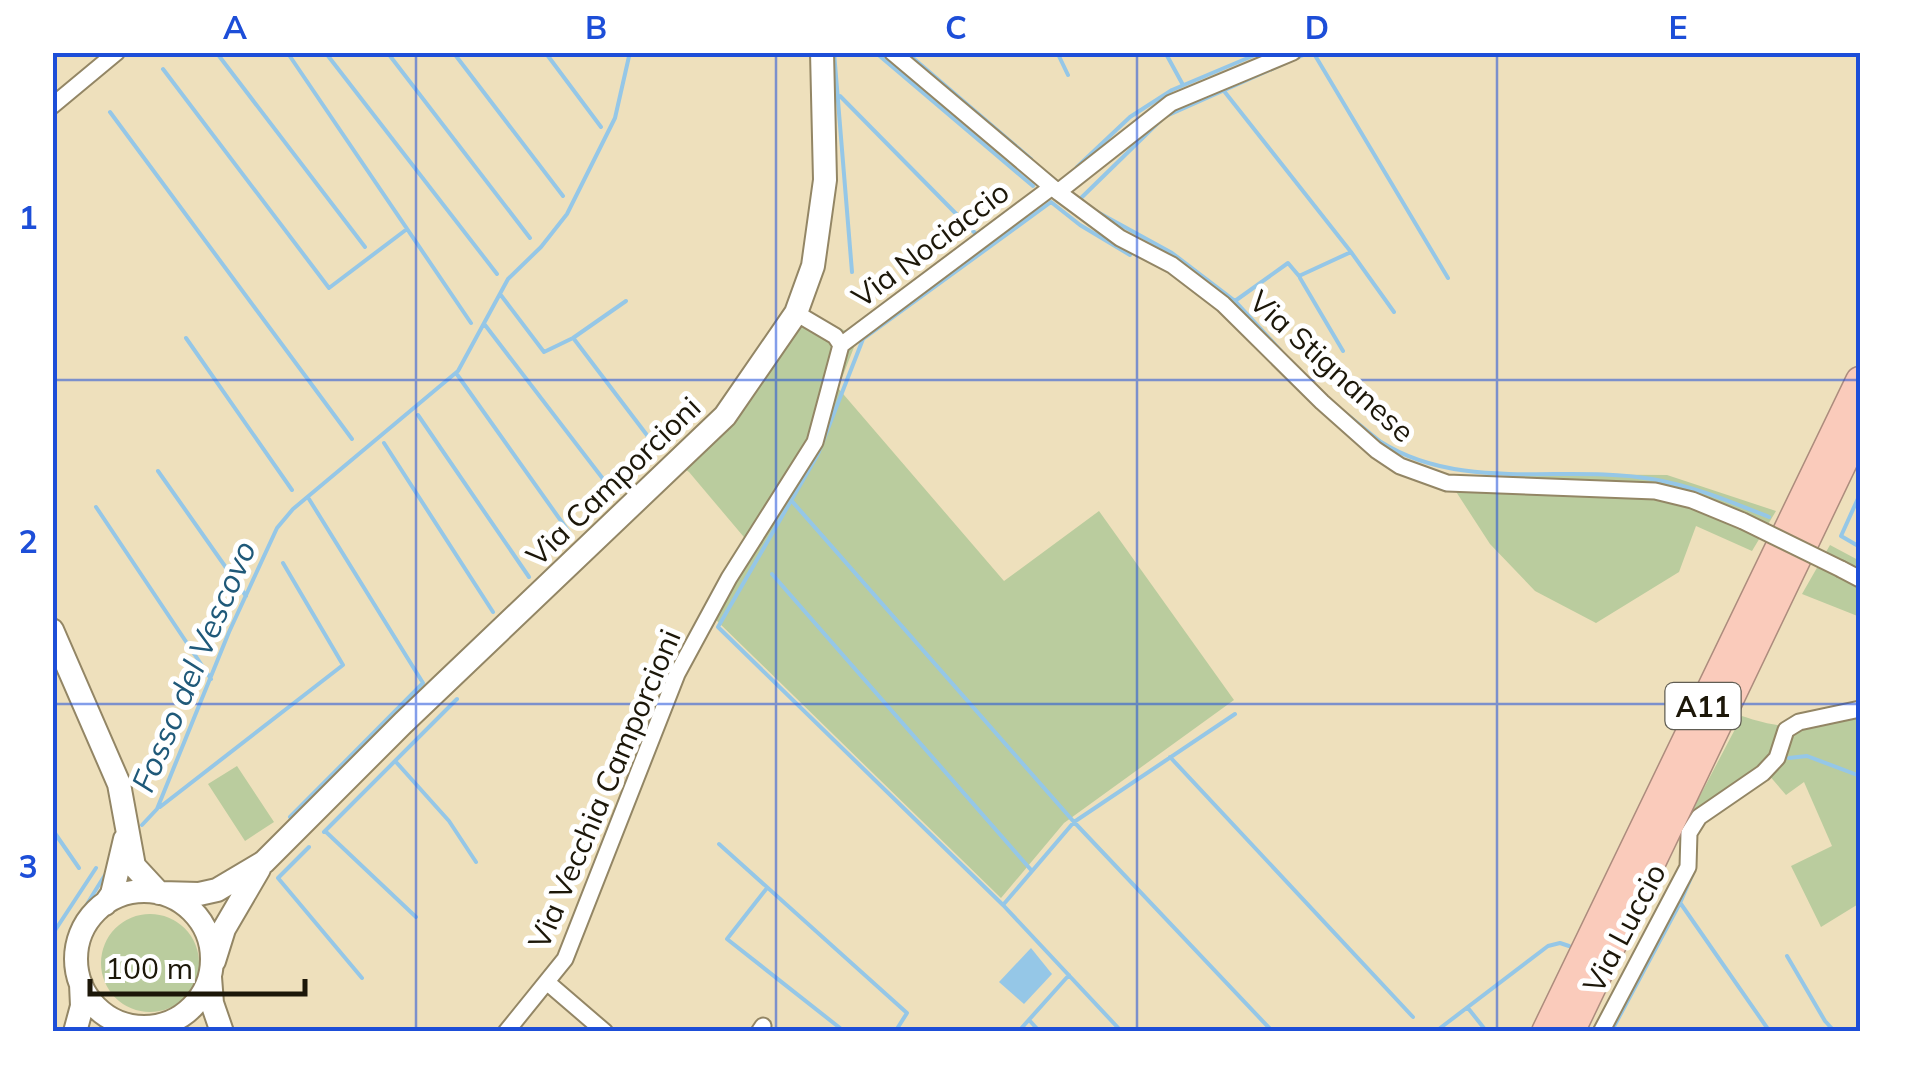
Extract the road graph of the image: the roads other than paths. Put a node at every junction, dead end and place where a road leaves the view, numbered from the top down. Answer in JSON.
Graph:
{"nodes":[{"id":1,"x":117,"y":52,"type":"edge"},
{"id":2,"x":822,"y":52,"type":"edge"},
{"id":3,"x":892,"y":52,"type":"edge"},
{"id":4,"x":1293,"y":52,"type":"edge"},
{"id":5,"x":52,"y":106,"type":"edge"},
{"id":6,"x":1055,"y":190,"type":"junction"},
{"id":7,"x":796,"y":313,"type":"junction"},
{"id":8,"x":841,"y":345,"type":"junction"},
{"id":9,"x":1860,"y":381,"type":"edge"},
{"id":10,"x":1860,"y":426,"type":"edge"},
{"id":11,"x":1860,"y":579,"type":"edge"},
{"id":12,"x":52,"y":630,"type":"edge"},
{"id":13,"x":1860,"y":710,"type":"edge"},
{"id":14,"x":127,"y":831,"type":"junction"},
{"id":15,"x":264,"y":862,"type":"junction"},
{"id":16,"x":160,"y":893,"type":"junction"},
{"id":17,"x":105,"y":904,"type":"junction"},
{"id":18,"x":211,"y":972,"type":"junction"},
{"id":19,"x":548,"y":983,"type":"junction"},
{"id":20,"x":80,"y":984,"type":"junction"},
{"id":21,"x":138,"y":1028,"type":"edge"},
{"id":22,"x":75,"y":1032,"type":"edge"},
{"id":23,"x":190,"y":1032,"type":"edge"},
{"id":24,"x":222,"y":1032,"type":"edge"},
{"id":25,"x":506,"y":1032,"type":"edge"},
{"id":26,"x":605,"y":1032,"type":"edge"},
{"id":27,"x":1546,"y":1032,"type":"edge"},
{"id":28,"x":1570,"y":1032,"type":"edge"},
{"id":29,"x":1601,"y":1032,"type":"edge"}],
"edges":[{"from":1,"to":5,"type":"street"},
{"from":2,"to":7,"type":"main road","name":"Via Camporcioni"},
{"from":3,"to":6,"type":"street","name":"Via Stignanese"},
{"from":4,"to":6,"type":"street","name":"Via Nociaccio"},
{"from":6,"to":8,"type":"street","name":"Via Nociaccio"},
{"from":6,"to":11,"type":"street","name":"Via Stignanese","bridge":true},
{"from":7,"to":8,"type":"street"},
{"from":7,"to":15,"type":"main road","name":"Via Camporcioni"},
{"from":8,"to":19,"type":"street","name":"Via Vecchia Camporcioni"},
{"from":9,"to":27,"type":"highway","number":"A11"},
{"from":10,"to":28,"type":"highway","number":"A11"},
{"from":12,"to":14,"type":"main road"},
{"from":13,"to":29,"type":"street","name":"Via Luccio"},
{"from":14,"to":16,"type":"main road"},
{"from":14,"to":17,"type":"main road"},
{"from":15,"to":16,"type":"main road"},
{"from":15,"to":18,"type":"main road"},
{"from":16,"to":17,"type":"main road"},
{"from":16,"to":18,"type":"main road"},
{"from":17,"to":20,"type":"main road"},
{"from":18,"to":21,"type":"main road"},
{"from":18,"to":24,"type":"main road"},
{"from":19,"to":25,"type":"street","name":"Via Vecchia Camporcioni"},
{"from":19,"to":26,"type":"street","name":"Via Vecchia Camporcioni"},
{"from":20,"to":21,"type":"main road"},
{"from":20,"to":22,"type":"main road"},
{"from":21,"to":23,"type":"main road"}]}
